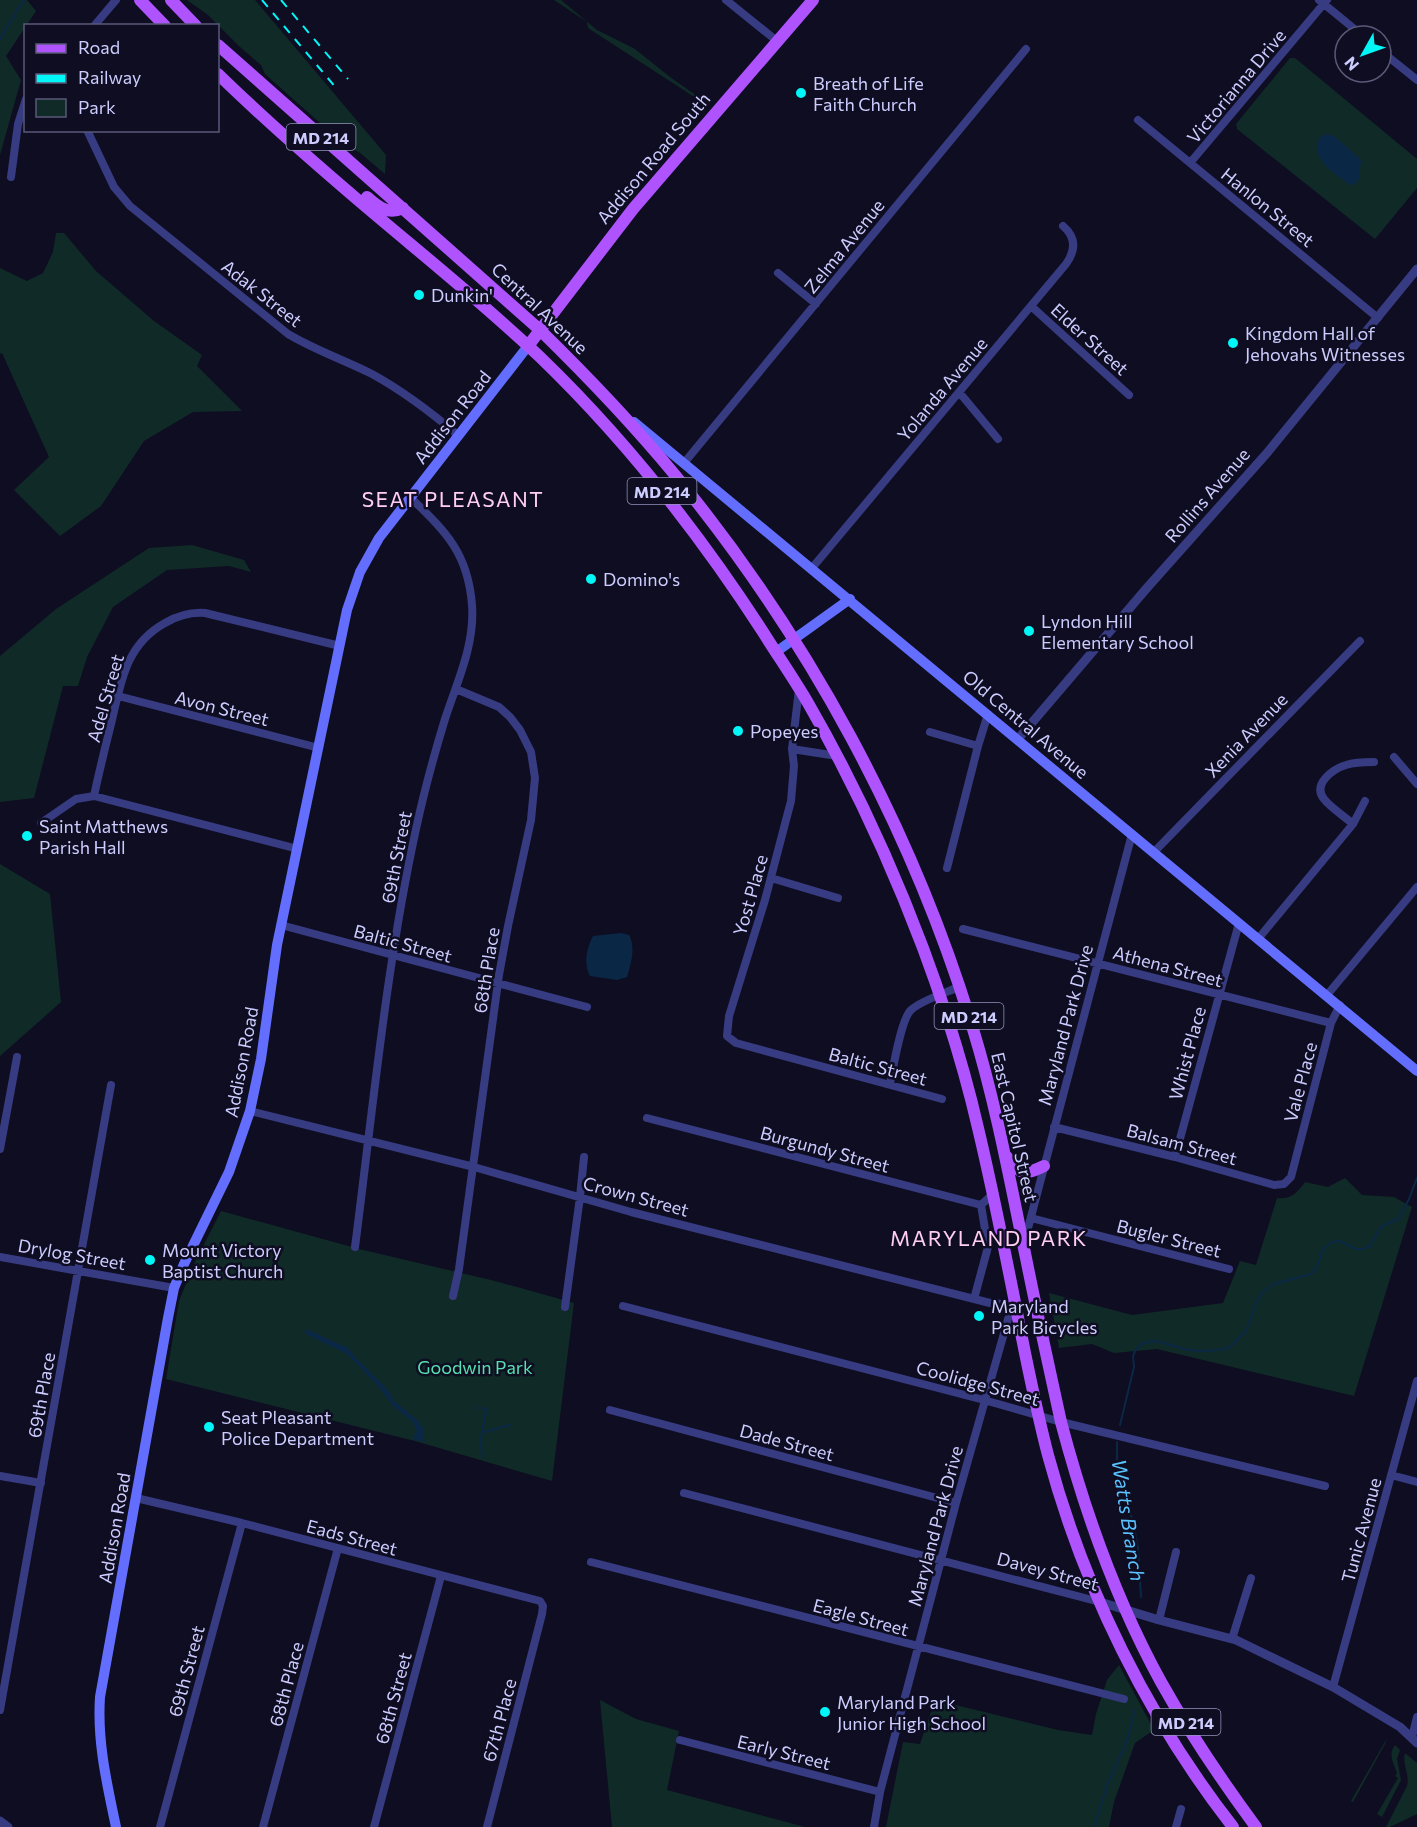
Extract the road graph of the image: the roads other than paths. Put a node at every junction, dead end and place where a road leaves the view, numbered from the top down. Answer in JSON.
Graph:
{"nodes":[{"id":1,"x":116,"y":0,"type":"edge"},
{"id":2,"x":140,"y":0,"type":"edge"},
{"id":3,"x":171,"y":0,"type":"edge"},
{"id":4,"x":726,"y":0,"type":"edge"},
{"id":5,"x":813,"y":0,"type":"edge"},
{"id":6,"x":1324,"y":1,"type":"edge"},
{"id":7,"x":96,"y":24,"type":"edge"},
{"id":8,"x":163,"y":24,"type":"edge"},
{"id":9,"x":194,"y":24,"type":"edge"},
{"id":10,"x":1350,"y":24,"type":"edge"},
{"id":11,"x":777,"y":42,"type":"junction"},
{"id":12,"x":219,"y":46,"type":"edge"},
{"id":13,"x":1026,"y":49,"type":"dead end"},
{"id":14,"x":1393,"y":61,"type":"edge"},
{"id":15,"x":219,"y":75,"type":"edge"},
{"id":16,"x":1417,"y":80,"type":"edge"},
{"id":17,"x":24,"y":105,"type":"edge"},
{"id":18,"x":1138,"y":120,"type":"dead end"},
{"id":19,"x":88,"y":132,"type":"edge"},
{"id":20,"x":1190,"y":163,"type":"junction"},
{"id":21,"x":10,"y":177,"type":"dead end"},
{"id":22,"x":334,"y":180,"type":"junction"},
{"id":23,"x":403,"y":208,"type":"junction"},
{"id":24,"x":1063,"y":226,"type":"dead end"},
{"id":25,"x":1417,"y":269,"type":"edge"},
{"id":26,"x":778,"y":273,"type":"dead end"},
{"id":27,"x":816,"y":304,"type":"junction"},
{"id":28,"x":1031,"y":306,"type":"junction"},
{"id":29,"x":1378,"y":318,"type":"junction"},
{"id":30,"x":540,"y":330,"type":"junction"},
{"id":31,"x":528,"y":346,"type":"junction"},
{"id":32,"x":959,"y":392,"type":"junction"},
{"id":33,"x":1129,"y":395,"type":"dead end"},
{"id":34,"x":613,"y":405,"type":"junction"},
{"id":35,"x":459,"y":436,"type":"junction"},
{"id":36,"x":998,"y":439,"type":"dead end"},
{"id":37,"x":684,"y":463,"type":"junction"},
{"id":38,"x":411,"y":498,"type":"junction"},
{"id":39,"x":812,"y":568,"type":"junction"},
{"id":40,"x":850,"y":600,"type":"junction"},
{"id":41,"x":793,"y":640,"type":"junction"},
{"id":42,"x":1360,"y":640,"type":"dead end"},
{"id":43,"x":339,"y":646,"type":"junction"},
{"id":44,"x":776,"y":652,"type":"junction"},
{"id":45,"x":799,"y":687,"type":"junction"},
{"id":46,"x":456,"y":688,"type":"junction"},
{"id":47,"x":118,"y":696,"type":"junction"},
{"id":48,"x":988,"y":714,"type":"junction"},
{"id":49,"x":930,"y":732,"type":"dead end"},
{"id":50,"x":1018,"y":740,"type":"junction"},
{"id":51,"x":978,"y":746,"type":"junction"},
{"id":52,"x":319,"y":748,"type":"junction"},
{"id":53,"x":792,"y":749,"type":"junction"},
{"id":54,"x":837,"y":756,"type":"junction"},
{"id":55,"x":1394,"y":757,"type":"dead end"},
{"id":56,"x":1374,"y":762,"type":"dead end"},
{"id":57,"x":1417,"y":784,"type":"edge"},
{"id":58,"x":94,"y":796,"type":"junction"},
{"id":59,"x":1365,"y":801,"type":"dead end"},
{"id":60,"x":41,"y":823,"type":"dead end"},
{"id":61,"x":1353,"y":824,"type":"junction"},
{"id":62,"x":1132,"y":834,"type":"junction"},
{"id":63,"x":298,"y":849,"type":"junction"},
{"id":64,"x":1154,"y":852,"type":"junction"},
{"id":65,"x":947,"y":868,"type":"dead end"},
{"id":66,"x":771,"y":878,"type":"junction"},
{"id":67,"x":1417,"y":887,"type":"edge"},
{"id":68,"x":838,"y":898,"type":"dead end"},
{"id":69,"x":1239,"y":923,"type":"junction"},
{"id":70,"x":281,"y":925,"type":"junction"},
{"id":71,"x":963,"y":929,"type":"dead end"},
{"id":72,"x":1258,"y":939,"type":"junction"},
{"id":73,"x":392,"y":954,"type":"junction"},
{"id":74,"x":1097,"y":963,"type":"junction"},
{"id":75,"x":498,"y":984,"type":"junction"},
{"id":76,"x":959,"y":987,"type":"junction"},
{"id":77,"x":1218,"y":995,"type":"junction"},
{"id":78,"x":1327,"y":995,"type":"junction"},
{"id":79,"x":939,"y":996,"type":"junction"},
{"id":80,"x":1340,"y":1005,"type":"junction"},
{"id":81,"x":587,"y":1007,"type":"dead end"},
{"id":82,"x":1332,"y":1023,"type":"junction"},
{"id":83,"x":736,"y":1043,"type":"joint"},
{"id":84,"x":17,"y":1057,"type":"dead end"},
{"id":85,"x":1417,"y":1071,"type":"edge"},
{"id":86,"x":890,"y":1084,"type":"junction"},
{"id":87,"x":111,"y":1085,"type":"dead end"},
{"id":88,"x":942,"y":1099,"type":"dead end"},
{"id":89,"x":250,"y":1112,"type":"junction"},
{"id":90,"x":647,"y":1118,"type":"dead end"},
{"id":91,"x":1054,"y":1127,"type":"junction"},
{"id":92,"x":369,"y":1140,"type":"junction"},
{"id":93,"x":0,"y":1149,"type":"edge"},
{"id":94,"x":1005,"y":1155,"type":"junction"},
{"id":95,"x":1175,"y":1156,"type":"junction"},
{"id":96,"x":584,"y":1158,"type":"dead end"},
{"id":97,"x":474,"y":1167,"type":"junction"},
{"id":98,"x":1044,"y":1167,"type":"junction"},
{"id":99,"x":1294,"y":1168,"type":"joint"},
{"id":100,"x":992,"y":1195,"type":"junction"},
{"id":101,"x":580,"y":1197,"type":"junction"},
{"id":102,"x":981,"y":1205,"type":"junction"},
{"id":103,"x":1032,"y":1218,"type":"junction"},
{"id":104,"x":355,"y":1247,"type":"dead end"},
{"id":105,"x":0,"y":1257,"type":"edge"},
{"id":106,"x":1026,"y":1260,"type":"junction"},
{"id":107,"x":1229,"y":1269,"type":"dead end"},
{"id":108,"x":77,"y":1271,"type":"junction"},
{"id":109,"x":174,"y":1288,"type":"junction"},
{"id":110,"x":453,"y":1296,"type":"dead end"},
{"id":111,"x":974,"y":1299,"type":"junction"},
{"id":112,"x":1015,"y":1305,"type":"junction"},
{"id":113,"x":623,"y":1306,"type":"dead end"},
{"id":114,"x":565,"y":1307,"type":"dead end"},
{"id":115,"x":1417,"y":1381,"type":"edge"},
{"id":116,"x":984,"y":1400,"type":"junction"},
{"id":117,"x":610,"y":1410,"type":"dead end"},
{"id":118,"x":1038,"y":1415,"type":"junction"},
{"id":119,"x":1061,"y":1422,"type":"junction"},
{"id":120,"x":1391,"y":1475,"type":"junction"},
{"id":121,"x":0,"y":1476,"type":"edge"},
{"id":122,"x":1417,"y":1482,"type":"edge"},
{"id":123,"x":41,"y":1483,"type":"junction"},
{"id":124,"x":1325,"y":1486,"type":"dead end"},
{"id":125,"x":684,"y":1493,"type":"dead end"},
{"id":126,"x":136,"y":1498,"type":"junction"},
{"id":127,"x":956,"y":1503,"type":"junction"},
{"id":128,"x":242,"y":1523,"type":"junction"},
{"id":129,"x":338,"y":1548,"type":"junction"},
{"id":130,"x":1176,"y":1552,"type":"dead end"},
{"id":131,"x":941,"y":1560,"type":"junction"},
{"id":132,"x":591,"y":1562,"type":"dead end"},
{"id":133,"x":441,"y":1576,"type":"junction"},
{"id":134,"x":1251,"y":1578,"type":"dead end"},
{"id":135,"x":1100,"y":1602,"type":"junction"},
{"id":136,"x":1127,"y":1611,"type":"junction"},
{"id":137,"x":541,"y":1620,"type":"joint"},
{"id":138,"x":1159,"y":1620,"type":"junction"},
{"id":139,"x":1232,"y":1639,"type":"junction"},
{"id":140,"x":918,"y":1647,"type":"junction"},
{"id":141,"x":1333,"y":1687,"type":"junction"},
{"id":142,"x":1124,"y":1699,"type":"dead end"},
{"id":143,"x":0,"y":1710,"type":"edge"},
{"id":144,"x":1417,"y":1718,"type":"edge"},
{"id":145,"x":680,"y":1740,"type":"dead end"},
{"id":146,"x":1414,"y":1740,"type":"edge"},
{"id":147,"x":880,"y":1792,"type":"junction"},
{"id":148,"x":1181,"y":1809,"type":"dead end"},
{"id":149,"x":0,"y":1821,"type":"edge"},
{"id":150,"x":8,"y":1827,"type":"edge"},
{"id":151,"x":116,"y":1827,"type":"edge"},
{"id":152,"x":160,"y":1827,"type":"edge"},
{"id":153,"x":263,"y":1827,"type":"edge"},
{"id":154,"x":375,"y":1827,"type":"edge"},
{"id":155,"x":487,"y":1827,"type":"edge"},
{"id":156,"x":874,"y":1827,"type":"edge"},
{"id":157,"x":1176,"y":1827,"type":"edge"},
{"id":158,"x":1233,"y":1827,"type":"edge"},
{"id":159,"x":1256,"y":1827,"type":"edge"}],
"edges":[{"from":1,"to":7,"type":"street"},
{"from":2,"to":8,"type":"main road"},
{"from":3,"to":9,"type":"main road"},
{"from":4,"to":11,"type":"street"},
{"from":5,"to":11,"type":"main road","name":"Addison Road South"},
{"from":6,"to":10,"type":"street"},
{"from":6,"to":20,"type":"street","name":"Victorianna Drive"},
{"from":11,"to":30,"type":"main road","name":"Addison Road South"},
{"from":12,"to":23,"type":"main road","name":"Central Avenue","number":"MD 214"},
{"from":13,"to":27,"type":"street","name":"Zelma Avenue"},
{"from":14,"to":16,"type":"street"},
{"from":15,"to":22,"type":"main road","name":"Central Avenue","number":"MD 214"},
{"from":17,"to":21,"type":"street"},
{"from":18,"to":20,"type":"street","name":"Hanlon Street"},
{"from":19,"to":35,"type":"street","name":"Adak Street"},
{"from":20,"to":29,"type":"street","name":"Hanlon Street"},
{"from":22,"to":23,"type":"main road"},
{"from":22,"to":31,"type":"main road","name":"Central Avenue","number":"MD 214"},
{"from":23,"to":30,"type":"main road","name":"Central Avenue","number":"MD 214"},
{"from":24,"to":28,"type":"street","name":"Yolanda Avenue"},
{"from":25,"to":29,"type":"street","name":"Rollins Avenue"},
{"from":26,"to":27,"type":"street"},
{"from":27,"to":37,"type":"street","name":"Zelma Avenue"},
{"from":28,"to":32,"type":"street","name":"Yolanda Avenue"},
{"from":28,"to":33,"type":"street","name":"Elder Street"},
{"from":29,"to":50,"type":"street","name":"Rollins Avenue"},
{"from":30,"to":31,"type":"main road","name":"Addison Road South"},
{"from":30,"to":34,"type":"main road","name":"Central Avenue","number":"MD 214"},
{"from":31,"to":35,"type":"main road","name":"Addison Road"},
{"from":31,"to":44,"type":"main road","name":"Central Avenue","number":"MD 214"},
{"from":32,"to":36,"type":"street"},
{"from":32,"to":39,"type":"street","name":"Yolanda Avenue"},
{"from":34,"to":37,"type":"main road","name":"Old Central Avenue"},
{"from":34,"to":41,"type":"main road","name":"Central Avenue","number":"MD 214"},
{"from":35,"to":38,"type":"main road","name":"Addison Road"},
{"from":37,"to":39,"type":"main road","name":"Old Central Avenue"},
{"from":38,"to":43,"type":"main road","name":"Addison Road"},
{"from":38,"to":46,"type":"street","name":"69th Street"},
{"from":39,"to":40,"type":"main road","name":"Old Central Avenue"},
{"from":40,"to":41,"type":"main road"},
{"from":40,"to":48,"type":"main road","name":"Old Central Avenue"},
{"from":41,"to":44,"type":"main road"},
{"from":41,"to":76,"type":"main road","name":"East Capitol Street","number":"MD 214"},
{"from":42,"to":64,"type":"street","name":"Xenia Avenue"},
{"from":43,"to":47,"type":"street","name":"Adel Street"},
{"from":43,"to":52,"type":"main road","name":"Addison Road"},
{"from":44,"to":45,"type":"main road","name":"East Capitol Street","number":"MD 214"},
{"from":45,"to":53,"type":"street","name":"Yost Place"},
{"from":45,"to":54,"type":"main road","name":"East Capitol Street","number":"MD 214"},
{"from":46,"to":73,"type":"street","name":"69th Street"},
{"from":46,"to":75,"type":"street","name":"68th Place"},
{"from":47,"to":52,"type":"street","name":"Avon Street"},
{"from":47,"to":58,"type":"street","name":"Adel Street"},
{"from":48,"to":50,"type":"main road","name":"Old Central Avenue"},
{"from":48,"to":51,"type":"street"},
{"from":49,"to":51,"type":"street"},
{"from":50,"to":62,"type":"main road","name":"Old Central Avenue"},
{"from":51,"to":65,"type":"street"},
{"from":52,"to":63,"type":"main road","name":"Addison Road"},
{"from":53,"to":54,"type":"street"},
{"from":53,"to":66,"type":"street","name":"Yost Place"},
{"from":54,"to":79,"type":"main road","name":"East Capitol Street","number":"MD 214"},
{"from":55,"to":57,"type":"street"},
{"from":56,"to":61,"type":"street"},
{"from":58,"to":60,"type":"street"},
{"from":58,"to":63,"type":"street"},
{"from":59,"to":61,"type":"street"},
{"from":61,"to":72,"type":"street"},
{"from":62,"to":64,"type":"main road","name":"Old Central Avenue"},
{"from":62,"to":74,"type":"street","name":"Maryland Park Drive"},
{"from":63,"to":70,"type":"main road","name":"Addison Road"},
{"from":64,"to":69,"type":"main road","name":"Old Central Avenue"},
{"from":66,"to":68,"type":"street"},
{"from":66,"to":83,"type":"street","name":"Yost Place"},
{"from":67,"to":78,"type":"street"},
{"from":69,"to":72,"type":"main road","name":"Old Central Avenue"},
{"from":69,"to":77,"type":"street","name":"Whist Place"},
{"from":70,"to":73,"type":"street","name":"Baltic Street"},
{"from":70,"to":89,"type":"main road","name":"Addison Road"},
{"from":71,"to":74,"type":"street","name":"Athena Street"},
{"from":72,"to":78,"type":"main road","name":"Old Central Avenue"},
{"from":73,"to":75,"type":"street","name":"Baltic Street"},
{"from":73,"to":92,"type":"street","name":"69th Street"},
{"from":74,"to":77,"type":"street","name":"Athena Street"},
{"from":74,"to":91,"type":"street","name":"Maryland Park Drive"},
{"from":75,"to":81,"type":"street","name":"Baltic Street"},
{"from":75,"to":97,"type":"street","name":"68th Place"},
{"from":76,"to":79,"type":"street"},
{"from":76,"to":94,"type":"main road","name":"East Capitol Street","number":"MD 214"},
{"from":77,"to":82,"type":"street","name":"Athena Street"},
{"from":77,"to":95,"type":"street","name":"Whist Place"},
{"from":78,"to":80,"type":"main road","name":"Old Central Avenue"},
{"from":79,"to":86,"type":"street"},
{"from":79,"to":100,"type":"main road","name":"East Capitol Street","number":"MD 214"},
{"from":80,"to":82,"type":"street","name":"Vale Place"},
{"from":80,"to":85,"type":"main road","name":"Old Central Avenue"},
{"from":82,"to":99,"type":"street","name":"Vale Place"},
{"from":83,"to":86,"type":"street","name":"Baltic Street"},
{"from":84,"to":93,"type":"street"},
{"from":86,"to":88,"type":"street","name":"Baltic Street"},
{"from":87,"to":108,"type":"street","name":"69th Place"},
{"from":89,"to":92,"type":"street","name":"Crown Street"},
{"from":89,"to":109,"type":"main road","name":"Addison Road"},
{"from":90,"to":102,"type":"street","name":"Burgundy Street"},
{"from":91,"to":95,"type":"street","name":"Balsam Street"},
{"from":91,"to":98,"type":"street","name":"Maryland Park Drive"},
{"from":92,"to":97,"type":"street","name":"Crown Street"},
{"from":92,"to":104,"type":"street","name":"69th Street"},
{"from":94,"to":98,"type":"main road"},
{"from":94,"to":106,"type":"main road","name":"East Capitol Street","number":"MD 214"},
{"from":95,"to":99,"type":"street","name":"Balsam Street"},
{"from":96,"to":101,"type":"street"},
{"from":97,"to":101,"type":"street","name":"Crown Street"},
{"from":97,"to":110,"type":"street","name":"68th Place"},
{"from":98,"to":103,"type":"street","name":"Maryland Park Drive"},
{"from":100,"to":102,"type":"street"},
{"from":100,"to":112,"type":"main road","name":"East Capitol Street","number":"MD 214"},
{"from":101,"to":111,"type":"street","name":"Crown Street"},
{"from":101,"to":114,"type":"street"},
{"from":102,"to":111,"type":"street"},
{"from":103,"to":106,"type":"street","name":"Maryland Park Drive"},
{"from":103,"to":107,"type":"street","name":"Bugler Street"},
{"from":105,"to":108,"type":"street","name":"Drylog Street"},
{"from":106,"to":119,"type":"main road","name":"East Capitol Street","number":"MD 214"},
{"from":108,"to":109,"type":"street","name":"Drylog Street"},
{"from":108,"to":123,"type":"street","name":"69th Place"},
{"from":109,"to":126,"type":"main road","name":"Addison Road"},
{"from":111,"to":112,"type":"street","name":"Crown Street"},
{"from":112,"to":116,"type":"street","name":"Maryland Park Drive"},
{"from":112,"to":118,"type":"main road","name":"East Capitol Street","number":"MD 214"},
{"from":113,"to":116,"type":"street","name":"Coolidge Street"},
{"from":115,"to":120,"type":"street","name":"Tunic Avenue"},
{"from":116,"to":118,"type":"street","name":"Coolidge Street"},
{"from":116,"to":127,"type":"street","name":"Maryland Park Drive"},
{"from":117,"to":127,"type":"street","name":"Dade Street"},
{"from":118,"to":119,"type":"street","name":"Coolidge Street"},
{"from":118,"to":135,"type":"main road","name":"East Capitol Street","number":"MD 214"},
{"from":119,"to":124,"type":"street","name":"Coolidge Street"},
{"from":119,"to":136,"type":"main road","name":"East Capitol Street","number":"MD 214"},
{"from":120,"to":122,"type":"street"},
{"from":120,"to":141,"type":"street","name":"Tunic Avenue"},
{"from":121,"to":123,"type":"street"},
{"from":123,"to":143,"type":"street","name":"69th Place"},
{"from":125,"to":131,"type":"street","name":"Davey Street"},
{"from":126,"to":128,"type":"street","name":"Eads Street"},
{"from":126,"to":151,"type":"main road","name":"Addison Road"},
{"from":127,"to":131,"type":"street","name":"Maryland Park Drive"},
{"from":128,"to":129,"type":"street","name":"Eads Street"},
{"from":128,"to":152,"type":"street","name":"69th Street"},
{"from":129,"to":133,"type":"street","name":"Eads Street"},
{"from":129,"to":153,"type":"street","name":"68th Place"},
{"from":130,"to":138,"type":"street"},
{"from":131,"to":135,"type":"street","name":"Davey Street"},
{"from":131,"to":140,"type":"street","name":"Maryland Park Drive"},
{"from":132,"to":140,"type":"street","name":"Eagle Street"},
{"from":133,"to":137,"type":"street","name":"Eads Street"},
{"from":133,"to":154,"type":"street","name":"68th Street"},
{"from":134,"to":139,"type":"street"},
{"from":135,"to":136,"type":"street","name":"Davey Street"},
{"from":135,"to":158,"type":"main road","name":"East Capitol Street","number":"MD 214"},
{"from":136,"to":138,"type":"street","name":"Davey Street"},
{"from":136,"to":159,"type":"main road","name":"East Capitol Street","number":"MD 214"},
{"from":137,"to":155,"type":"street","name":"67th Place"},
{"from":138,"to":139,"type":"street","name":"Davey Street"},
{"from":139,"to":141,"type":"street","name":"Davey Street"},
{"from":140,"to":142,"type":"street","name":"Eagle Street"},
{"from":140,"to":147,"type":"street","name":"Maryland Park Drive"},
{"from":141,"to":146,"type":"street","name":"Davey Street"},
{"from":144,"to":146,"type":"street"},
{"from":145,"to":147,"type":"street","name":"Early Street"},
{"from":147,"to":156,"type":"street","name":"Maryland Park Drive"},
{"from":148,"to":157,"type":"street"},
{"from":149,"to":150,"type":"street"}]}
